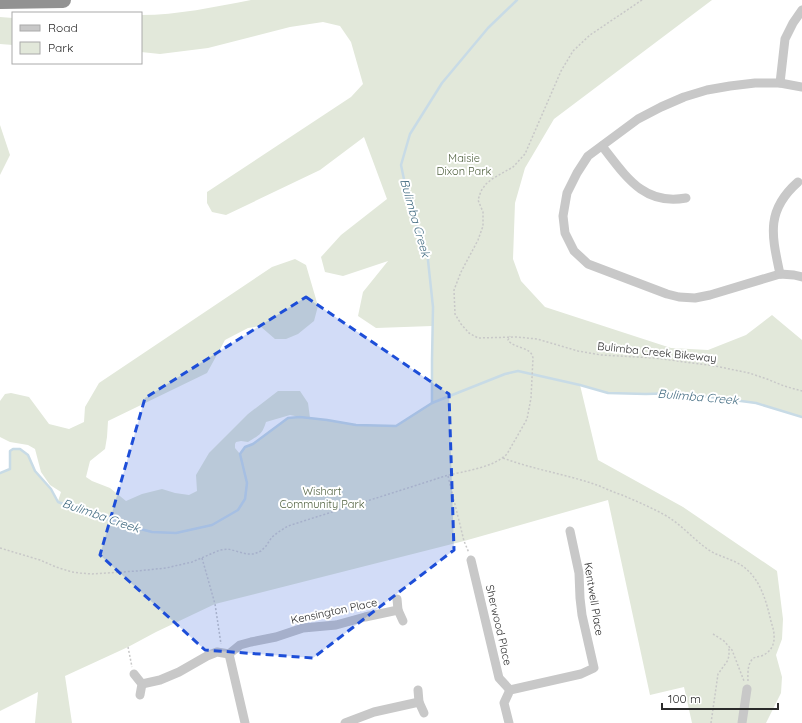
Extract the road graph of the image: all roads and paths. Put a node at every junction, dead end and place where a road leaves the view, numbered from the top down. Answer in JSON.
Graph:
{"nodes":[{"id":1,"x":63,"y":0,"type":"edge"},
{"id":2,"x":642,"y":0,"type":"edge"},
{"id":3,"x":0,"y":1,"type":"edge"},
{"id":4,"x":802,"y":10,"type":"edge"},
{"id":5,"x":780,"y":83,"type":"junction"},
{"id":6,"x":802,"y":87,"type":"edge"},
{"id":7,"x":602,"y":146,"type":"junction"},
{"id":8,"x":798,"y":182,"type":"dead end"},
{"id":9,"x":686,"y":198,"type":"dead end"},
{"id":10,"x":780,"y":274,"type":"junction"},
{"id":11,"x":802,"y":277,"type":"edge"},
{"id":12,"x":510,"y":336,"type":"junction"},
{"id":13,"x":802,"y":391,"type":"edge"},
{"id":14,"x":503,"y":458,"type":"junction"},
{"id":15,"x":448,"y":476,"type":"junction"},
{"id":16,"x":570,"y":531,"type":"dead end"},
{"id":17,"x":0,"y":548,"type":"edge"},
{"id":18,"x":202,"y":558,"type":"junction"},
{"id":19,"x":471,"y":560,"type":"joint"},
{"id":20,"x":397,"y":598,"type":"dead end"},
{"id":21,"x":398,"y":610,"type":"junction"},
{"id":22,"x":403,"y":621,"type":"dead end"},
{"id":23,"x":713,"y":634,"type":"dead end"},
{"id":24,"x":128,"y":647,"type":"dead end"},
{"id":25,"x":729,"y":647,"type":"junction"},
{"id":26,"x":226,"y":654,"type":"junction"},
{"id":27,"x":134,"y":674,"type":"joint"},
{"id":28,"x":142,"y":684,"type":"junction"},
{"id":29,"x":747,"y":689,"type":"junction"},
{"id":30,"x":418,"y":690,"type":"dead end"},
{"id":31,"x":510,"y":690,"type":"junction"},
{"id":32,"x":140,"y":695,"type":"dead end"},
{"id":33,"x":419,"y":702,"type":"junction"},
{"id":34,"x":424,"y":712,"type":"dead end"},
{"id":35,"x":246,"y":723,"type":"edge"},
{"id":36,"x":345,"y":723,"type":"edge"},
{"id":37,"x":509,"y":723,"type":"edge"},
{"id":38,"x":711,"y":723,"type":"edge"},
{"id":39,"x":742,"y":723,"type":"edge"}],
"edges":[{"from":1,"to":3,"type":"highway"},
{"from":2,"to":12,"type":"path","name":"Bulimba Creek Bikeway"},
{"from":4,"to":5,"type":"street"},
{"from":5,"to":6,"type":"street"},
{"from":5,"to":7,"type":"street"},
{"from":7,"to":9,"type":"street"},
{"from":7,"to":10,"type":"street"},
{"from":8,"to":10,"type":"street"},
{"from":10,"to":11,"type":"street"},
{"from":12,"to":13,"type":"path","name":"Bulimba Creek Bikeway"},
{"from":12,"to":14,"type":"path"},
{"from":14,"to":15,"type":"path"},
{"from":14,"to":29,"type":"path"},
{"from":15,"to":18,"type":"path"},
{"from":15,"to":19,"type":"path"},
{"from":16,"to":31,"type":"street","name":"Kentwell Place"},
{"from":17,"to":18,"type":"path"},
{"from":18,"to":26,"type":"path"},
{"from":19,"to":31,"type":"street","name":"Sherwood Place"},
{"from":20,"to":21,"type":"street"},
{"from":21,"to":22,"type":"street"},
{"from":21,"to":26,"type":"street","name":"Kensington Place"},
{"from":23,"to":25,"type":"path"},
{"from":24,"to":27,"type":"path"},
{"from":25,"to":29,"type":"path"},
{"from":25,"to":38,"type":"path"},
{"from":26,"to":28,"type":"street","name":"Kensington Place"},
{"from":26,"to":35,"type":"street"},
{"from":27,"to":28,"type":"street"},
{"from":28,"to":32,"type":"street"},
{"from":29,"to":39,"type":"street"},
{"from":30,"to":33,"type":"street"},
{"from":31,"to":37,"type":"street"},
{"from":33,"to":34,"type":"street"},
{"from":33,"to":36,"type":"street"}]}
